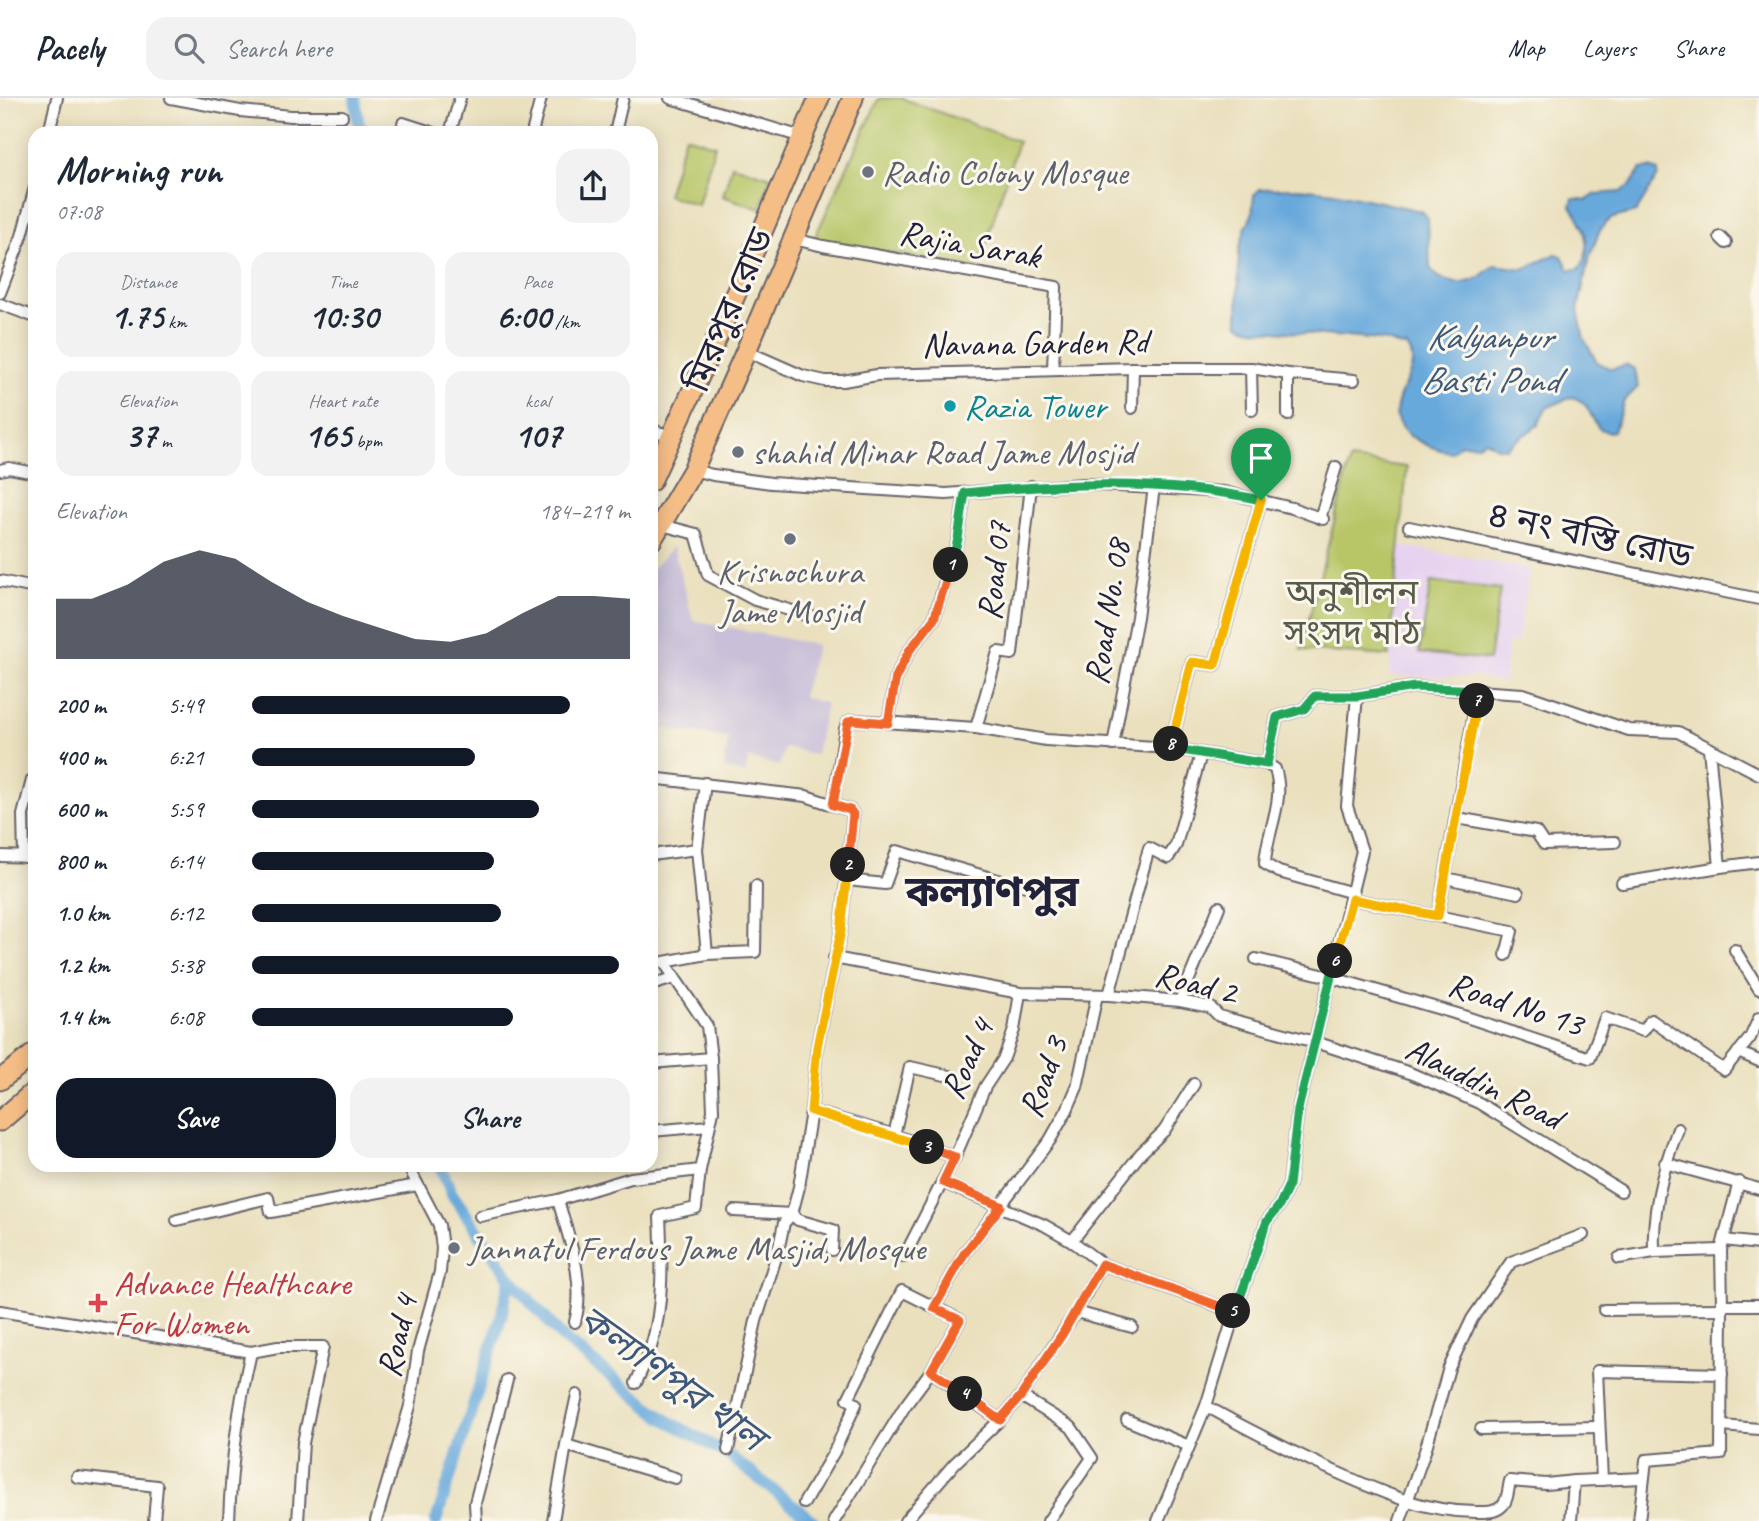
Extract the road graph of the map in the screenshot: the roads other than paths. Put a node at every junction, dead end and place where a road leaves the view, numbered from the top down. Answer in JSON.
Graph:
{"nodes":[{"id":1,"x":57,"y":98,"type":"edge"},
{"id":2,"x":171,"y":98,"type":"edge"},
{"id":3,"x":460,"y":98,"type":"edge"},
{"id":4,"x":541,"y":98,"type":"edge"},
{"id":5,"x":623,"y":98,"type":"edge"},
{"id":6,"x":670,"y":98,"type":"edge"},
{"id":7,"x":819,"y":98,"type":"edge"},
{"id":8,"x":853,"y":98,"type":"edge"},
{"id":9,"x":342,"y":116,"type":"dead end"},
{"id":10,"x":403,"y":123,"type":"dead end"},
{"id":11,"x":51,"y":126,"type":"edge"},
{"id":12,"x":412,"y":126,"type":"edge"},
{"id":13,"x":452,"y":126,"type":"edge"},
{"id":14,"x":534,"y":126,"type":"edge"},
{"id":15,"x":617,"y":126,"type":"edge"},
{"id":16,"x":802,"y":137,"type":"junction"},
{"id":17,"x":28,"y":213,"type":"edge"},
{"id":18,"x":22,"y":236,"type":"junction"},
{"id":19,"x":28,"y":237,"type":"edge"},
{"id":20,"x":794,"y":239,"type":"junction"},
{"id":21,"x":3,"y":278,"type":"edge"},
{"id":22,"x":0,"y":293,"type":"edge"},
{"id":23,"x":0,"y":303,"type":"edge"},
{"id":24,"x":28,"y":314,"type":"edge"},
{"id":25,"x":746,"y":351,"type":"junction"},
{"id":26,"x":1133,"y":368,"type":"junction"},
{"id":27,"x":1251,"y":368,"type":"junction"},
{"id":28,"x":1053,"y":370,"type":"junction"},
{"id":29,"x":1288,"y":374,"type":"junction"},
{"id":30,"x":1354,"y":380,"type":"dead end"},
{"id":31,"x":1132,"y":408,"type":"dead end"},
{"id":32,"x":1252,"y":410,"type":"dead end"},
{"id":33,"x":1288,"y":415,"type":"dead end"},
{"id":34,"x":658,"y":432,"type":"edge"},
{"id":35,"x":673,"y":436,"type":"junction"},
{"id":36,"x":658,"y":467,"type":"edge"},
{"id":37,"x":1336,"y":467,"type":"dead end"},
{"id":38,"x":0,"y":470,"type":"edge"},
{"id":39,"x":694,"y":470,"type":"junction"},
{"id":40,"x":28,"y":472,"type":"edge"},
{"id":41,"x":1031,"y":486,"type":"junction"},
{"id":42,"x":1154,"y":487,"type":"junction"},
{"id":43,"x":965,"y":493,"type":"junction"},
{"id":44,"x":1261,"y":500,"type":"junction"},
{"id":45,"x":1409,"y":527,"type":"dead end"},
{"id":46,"x":658,"y":531,"type":"edge"},
{"id":47,"x":658,"y":533,"type":"edge"},
{"id":48,"x":0,"y":582,"type":"edge"},
{"id":49,"x":28,"y":587,"type":"edge"},
{"id":50,"x":1759,"y":599,"type":"edge"},
{"id":51,"x":813,"y":617,"type":"dead end"},
{"id":52,"x":1478,"y":690,"type":"junction"},
{"id":53,"x":1357,"y":696,"type":"junction"},
{"id":54,"x":888,"y":723,"type":"junction"},
{"id":55,"x":976,"y":729,"type":"junction"},
{"id":56,"x":1113,"y":745,"type":"junction"},
{"id":57,"x":1170,"y":748,"type":"junction"},
{"id":58,"x":1709,"y":748,"type":"junction"},
{"id":59,"x":1201,"y":754,"type":"junction"},
{"id":60,"x":1267,"y":764,"type":"junction"},
{"id":61,"x":1759,"y":774,"type":"edge"},
{"id":62,"x":658,"y":779,"type":"edge"},
{"id":63,"x":705,"y":783,"type":"junction"},
{"id":64,"x":28,"y":796,"type":"edge"},
{"id":65,"x":833,"y":805,"type":"junction"},
{"id":66,"x":1457,"y":818,"type":"junction"},
{"id":67,"x":1615,"y":842,"type":"dead end"},
{"id":68,"x":28,"y":845,"type":"edge"},
{"id":69,"x":696,"y":849,"type":"junction"},
{"id":70,"x":658,"y":854,"type":"edge"},
{"id":71,"x":0,"y":856,"type":"edge"},
{"id":72,"x":28,"y":857,"type":"edge"},
{"id":73,"x":1759,"y":862,"type":"edge"},
{"id":74,"x":1720,"y":867,"type":"junction"},
{"id":75,"x":1445,"y":878,"type":"junction"},
{"id":76,"x":847,"y":880,"type":"junction"},
{"id":77,"x":1622,"y":883,"type":"dead end"},
{"id":78,"x":756,"y":886,"type":"dead end"},
{"id":79,"x":1036,"y":888,"type":"dead end"},
{"id":80,"x":1518,"y":893,"type":"dead end"},
{"id":81,"x":1352,"y":896,"type":"junction"},
{"id":82,"x":1219,"y":907,"type":"dead end"},
{"id":83,"x":1438,"y":916,"type":"junction"},
{"id":84,"x":1735,"y":950,"type":"dead end"},
{"id":85,"x":707,"y":954,"type":"junction"},
{"id":86,"x":1506,"y":955,"type":"dead end"},
{"id":87,"x":834,"y":958,"type":"junction"},
{"id":88,"x":1256,"y":959,"type":"dead end"},
{"id":89,"x":673,"y":976,"type":"junction"},
{"id":90,"x":1331,"y":977,"type":"junction"},
{"id":91,"x":658,"y":982,"type":"edge"},
{"id":92,"x":1759,"y":989,"type":"edge"},
{"id":93,"x":1020,"y":993,"type":"junction"},
{"id":94,"x":1103,"y":995,"type":"junction"},
{"id":95,"x":1180,"y":1001,"type":"junction"},
{"id":96,"x":1759,"y":1018,"type":"edge"},
{"id":97,"x":1315,"y":1042,"type":"junction"},
{"id":98,"x":1738,"y":1052,"type":"junction"},
{"id":99,"x":28,"y":1058,"type":"edge"},
{"id":100,"x":711,"y":1058,"type":"junction"},
{"id":101,"x":1759,"y":1061,"type":"edge"},
{"id":102,"x":658,"y":1062,"type":"edge"},
{"id":103,"x":954,"y":1077,"type":"dead end"},
{"id":104,"x":0,"y":1080,"type":"edge"},
{"id":105,"x":1194,"y":1084,"type":"dead end"},
{"id":106,"x":0,"y":1089,"type":"edge"},
{"id":107,"x":28,"y":1097,"type":"edge"},
{"id":108,"x":16,"y":1107,"type":"junction"},
{"id":109,"x":811,"y":1111,"type":"junction"},
{"id":110,"x":0,"y":1121,"type":"edge"},
{"id":111,"x":709,"y":1126,"type":"junction"},
{"id":112,"x":1678,"y":1129,"type":"dead end"},
{"id":113,"x":658,"y":1130,"type":"edge"},
{"id":114,"x":894,"y":1135,"type":"junction"},
{"id":115,"x":955,"y":1157,"type":"junction"},
{"id":116,"x":1665,"y":1163,"type":"junction"},
{"id":117,"x":699,"y":1170,"type":"junction"},
{"id":118,"x":411,"y":1172,"type":"edge"},
{"id":119,"x":943,"y":1182,"type":"junction"},
{"id":120,"x":1739,"y":1182,"type":"junction"},
{"id":121,"x":417,"y":1185,"type":"junction"},
{"id":122,"x":1759,"y":1189,"type":"edge"},
{"id":123,"x":1621,"y":1191,"type":"dead end"},
{"id":124,"x":558,"y":1200,"type":"junction"},
{"id":125,"x":1001,"y":1206,"type":"junction"},
{"id":126,"x":734,"y":1210,"type":"dead end"},
{"id":127,"x":792,"y":1213,"type":"junction"},
{"id":128,"x":480,"y":1216,"type":"dead end"},
{"id":129,"x":177,"y":1220,"type":"dead end"},
{"id":130,"x":1583,"y":1235,"type":"dead end"},
{"id":131,"x":1072,"y":1241,"type":"junction"},
{"id":132,"x":1759,"y":1244,"type":"edge"},
{"id":133,"x":1723,"y":1245,"type":"junction"},
{"id":134,"x":832,"y":1250,"type":"dead end"},
{"id":135,"x":1654,"y":1252,"type":"junction"},
{"id":136,"x":904,"y":1257,"type":"dead end"},
{"id":137,"x":1619,"y":1258,"type":"dead end"},
{"id":138,"x":1102,"y":1264,"type":"junction"},
{"id":139,"x":1759,"y":1305,"type":"edge"},
{"id":140,"x":1722,"y":1307,"type":"junction"},
{"id":141,"x":934,"y":1308,"type":"junction"},
{"id":142,"x":1604,"y":1310,"type":"dead end"},
{"id":143,"x":0,"y":1311,"type":"edge"},
{"id":144,"x":1076,"y":1312,"type":"junction"},
{"id":145,"x":1235,"y":1312,"type":"junction"},
{"id":146,"x":575,"y":1322,"type":"dead end"},
{"id":147,"x":1132,"y":1327,"type":"dead end"},
{"id":148,"x":251,"y":1352,"type":"junction"},
{"id":149,"x":931,"y":1371,"type":"junction"},
{"id":150,"x":1722,"y":1374,"type":"junction"},
{"id":151,"x":508,"y":1380,"type":"dead end"},
{"id":152,"x":636,"y":1383,"type":"dead end"},
{"id":153,"x":577,"y":1395,"type":"dead end"},
{"id":154,"x":1021,"y":1396,"type":"junction"},
{"id":155,"x":1206,"y":1406,"type":"junction"},
{"id":156,"x":1000,"y":1420,"type":"junction"},
{"id":157,"x":1127,"y":1420,"type":"dead end"},
{"id":158,"x":1722,"y":1426,"type":"junction"},
{"id":159,"x":1598,"y":1427,"type":"junction"},
{"id":160,"x":1481,"y":1429,"type":"dead end"},
{"id":161,"x":1759,"y":1429,"type":"edge"},
{"id":162,"x":566,"y":1445,"type":"junction"},
{"id":163,"x":1189,"y":1446,"type":"junction"},
{"id":164,"x":728,"y":1450,"type":"dead end"},
{"id":165,"x":77,"y":1477,"type":"dead end"},
{"id":166,"x":675,"y":1478,"type":"dead end"},
{"id":167,"x":1643,"y":1478,"type":"junction"},
{"id":168,"x":1602,"y":1480,"type":"junction"},
{"id":169,"x":1574,"y":1482,"type":"junction"},
{"id":170,"x":1406,"y":1501,"type":"junction"},
{"id":171,"x":804,"y":1503,"type":"dead end"},
{"id":172,"x":154,"y":1521,"type":"edge"},
{"id":173,"x":229,"y":1521,"type":"edge"},
{"id":174,"x":298,"y":1521,"type":"edge"},
{"id":175,"x":376,"y":1521,"type":"edge"},
{"id":176,"x":476,"y":1521,"type":"edge"},
{"id":177,"x":553,"y":1521,"type":"edge"},
{"id":178,"x":834,"y":1521,"type":"edge"},
{"id":179,"x":905,"y":1521,"type":"edge"},
{"id":180,"x":1048,"y":1521,"type":"edge"},
{"id":181,"x":1158,"y":1521,"type":"edge"},
{"id":182,"x":1399,"y":1521,"type":"edge"},
{"id":183,"x":1571,"y":1521,"type":"edge"},
{"id":184,"x":1639,"y":1521,"type":"edge"}],
"edges":[{"from":1,"to":11,"type":"street"},
{"from":2,"to":9,"type":"street"},
{"from":3,"to":13,"type":"street"},
{"from":4,"to":14,"type":"street"},
{"from":5,"to":15,"type":"street"},
{"from":6,"to":16,"type":"street"},
{"from":7,"to":16,"type":"highway","name":"মিরপুর রোড"},
{"from":8,"to":20,"type":"highway","name":"মিরপুর রোড"},
{"from":10,"to":12,"type":"street"},
{"from":16,"to":35,"type":"highway","name":"মিরপুর রোড"},
{"from":17,"to":18,"type":"street"},
{"from":18,"to":19,"type":"street"},
{"from":18,"to":21,"type":"street"},
{"from":20,"to":25,"type":"highway","name":"মিরপুর রোড"},
{"from":20,"to":28,"type":"street","name":"Rajia Sarak"},
{"from":21,"to":22,"type":"street"},
{"from":23,"to":24,"type":"street"},
{"from":25,"to":28,"type":"street","name":"Navana Garden Rd"},
{"from":25,"to":39,"type":"highway","name":"মিরপুর রোড"},
{"from":26,"to":27,"type":"street","name":"Navana Garden Rd"},
{"from":26,"to":28,"type":"street","name":"Navana Garden Rd"},
{"from":26,"to":31,"type":"street"},
{"from":27,"to":29,"type":"street","name":"Navana Garden Rd"},
{"from":27,"to":32,"type":"street"},
{"from":29,"to":30,"type":"street","name":"Navana Garden Rd"},
{"from":29,"to":33,"type":"street"},
{"from":34,"to":35,"type":"street"},
{"from":35,"to":36,"type":"highway","name":"মিরপুর রোড"},
{"from":37,"to":44,"type":"street"},
{"from":38,"to":40,"type":"street"},
{"from":39,"to":43,"type":"street"},
{"from":39,"to":46,"type":"highway","name":"মিরপুর রোড"},
{"from":41,"to":42,"type":"street"},
{"from":41,"to":43,"type":"street"},
{"from":41,"to":55,"type":"street","name":"Road 07"},
{"from":42,"to":44,"type":"street"},
{"from":42,"to":56,"type":"street","name":"Road No. 08"},
{"from":43,"to":54,"type":"street"},
{"from":44,"to":57,"type":"street"},
{"from":45,"to":50,"type":"street","name":"৪ নং বস্তি রোড"},
{"from":47,"to":51,"type":"street"},
{"from":48,"to":49,"type":"street"},
{"from":52,"to":53,"type":"street"},
{"from":52,"to":58,"type":"street"},
{"from":52,"to":66,"type":"street"},
{"from":53,"to":60,"type":"street"},
{"from":53,"to":81,"type":"street"},
{"from":54,"to":55,"type":"street"},
{"from":54,"to":65,"type":"street"},
{"from":55,"to":56,"type":"street"},
{"from":56,"to":57,"type":"street"},
{"from":57,"to":59,"type":"street"},
{"from":58,"to":61,"type":"street"},
{"from":58,"to":74,"type":"street"},
{"from":59,"to":60,"type":"street"},
{"from":59,"to":94,"type":"street","name":"Road 3"},
{"from":60,"to":81,"type":"street"},
{"from":62,"to":63,"type":"street"},
{"from":63,"to":65,"type":"street"},
{"from":63,"to":69,"type":"street"},
{"from":64,"to":68,"type":"street"},
{"from":65,"to":76,"type":"street"},
{"from":66,"to":67,"type":"street"},
{"from":66,"to":75,"type":"street"},
{"from":69,"to":70,"type":"street"},
{"from":69,"to":85,"type":"street"},
{"from":71,"to":72,"type":"street"},
{"from":73,"to":74,"type":"street"},
{"from":74,"to":77,"type":"street"},
{"from":75,"to":80,"type":"street"},
{"from":75,"to":83,"type":"street"},
{"from":76,"to":79,"type":"street"},
{"from":76,"to":87,"type":"street"},
{"from":78,"to":85,"type":"street"},
{"from":81,"to":83,"type":"street"},
{"from":81,"to":90,"type":"street"},
{"from":82,"to":95,"type":"street"},
{"from":83,"to":86,"type":"street"},
{"from":84,"to":92,"type":"street"},
{"from":85,"to":89,"type":"street"},
{"from":87,"to":93,"type":"street","name":"Road 3"},
{"from":87,"to":109,"type":"street"},
{"from":88,"to":90,"type":"street"},
{"from":89,"to":91,"type":"street"},
{"from":89,"to":100,"type":"street"},
{"from":90,"to":97,"type":"street"},
{"from":90,"to":98,"type":"street","name":"Road No 13"},
{"from":93,"to":94,"type":"street","name":"Road 2"},
{"from":93,"to":115,"type":"street","name":"Road 4"},
{"from":94,"to":95,"type":"street","name":"Road 2"},
{"from":94,"to":125,"type":"street","name":"Road 3"},
{"from":95,"to":97,"type":"street","name":"Road 2"},
{"from":96,"to":98,"type":"street"},
{"from":97,"to":123,"type":"street","name":"Alauddin Road"},
{"from":97,"to":145,"type":"street"},
{"from":98,"to":101,"type":"street"},
{"from":99,"to":104,"type":"highway"},
{"from":100,"to":102,"type":"street"},
{"from":100,"to":111,"type":"street"},
{"from":103,"to":114,"type":"street"},
{"from":105,"to":131,"type":"street"},
{"from":106,"to":108,"type":"highway"},
{"from":107,"to":108,"type":"highway"},
{"from":108,"to":110,"type":"highway"},
{"from":109,"to":114,"type":"street"},
{"from":109,"to":127,"type":"street"},
{"from":111,"to":113,"type":"street"},
{"from":111,"to":117,"type":"street"},
{"from":112,"to":116,"type":"street"},
{"from":114,"to":115,"type":"street"},
{"from":115,"to":119,"type":"street","name":"Road 4"},
{"from":116,"to":120,"type":"street"},
{"from":116,"to":135,"type":"street"},
{"from":117,"to":124,"type":"street"},
{"from":117,"to":152,"type":"street"},
{"from":118,"to":121,"type":"street","name":"Road 4"},
{"from":119,"to":125,"type":"street"},
{"from":119,"to":136,"type":"street","name":"Road 4"},
{"from":120,"to":122,"type":"street"},
{"from":120,"to":133,"type":"street"},
{"from":121,"to":129,"type":"street"},
{"from":121,"to":175,"type":"street","name":"Road 4"},
{"from":124,"to":128,"type":"street"},
{"from":124,"to":146,"type":"street"},
{"from":125,"to":131,"type":"street"},
{"from":125,"to":141,"type":"street","name":"Road 3"},
{"from":126,"to":127,"type":"street"},
{"from":127,"to":134,"type":"street"},
{"from":127,"to":164,"type":"street"},
{"from":130,"to":170,"type":"street"},
{"from":131,"to":138,"type":"street"},
{"from":132,"to":133,"type":"street"},
{"from":133,"to":135,"type":"street"},
{"from":133,"to":140,"type":"street"},
{"from":135,"to":137,"type":"street"},
{"from":138,"to":144,"type":"street"},
{"from":138,"to":145,"type":"street"},
{"from":139,"to":140,"type":"street"},
{"from":140,"to":142,"type":"street"},
{"from":140,"to":150,"type":"street"},
{"from":141,"to":149,"type":"street"},
{"from":141,"to":171,"type":"street"},
{"from":143,"to":148,"type":"street"},
{"from":144,"to":147,"type":"street"},
{"from":144,"to":154,"type":"street"},
{"from":145,"to":155,"type":"street"},
{"from":148,"to":173,"type":"street"},
{"from":148,"to":174,"type":"street"},
{"from":149,"to":156,"type":"street"},
{"from":149,"to":178,"type":"street"},
{"from":150,"to":158,"type":"street"},
{"from":150,"to":159,"type":"street"},
{"from":151,"to":176,"type":"street"},
{"from":153,"to":162,"type":"street"},
{"from":154,"to":156,"type":"street"},
{"from":154,"to":180,"type":"street"},
{"from":155,"to":163,"type":"street"},
{"from":155,"to":170,"type":"street"},
{"from":156,"to":179,"type":"street"},
{"from":157,"to":163,"type":"street"},
{"from":158,"to":161,"type":"street"},
{"from":158,"to":167,"type":"street"},
{"from":159,"to":160,"type":"street"},
{"from":159,"to":168,"type":"street"},
{"from":162,"to":166,"type":"street"},
{"from":162,"to":177,"type":"street"},
{"from":163,"to":181,"type":"street"},
{"from":165,"to":172,"type":"street"},
{"from":167,"to":168,"type":"street"},
{"from":167,"to":184,"type":"street"},
{"from":168,"to":169,"type":"street"},
{"from":169,"to":170,"type":"street"},
{"from":169,"to":183,"type":"street"},
{"from":170,"to":182,"type":"street"}]}
